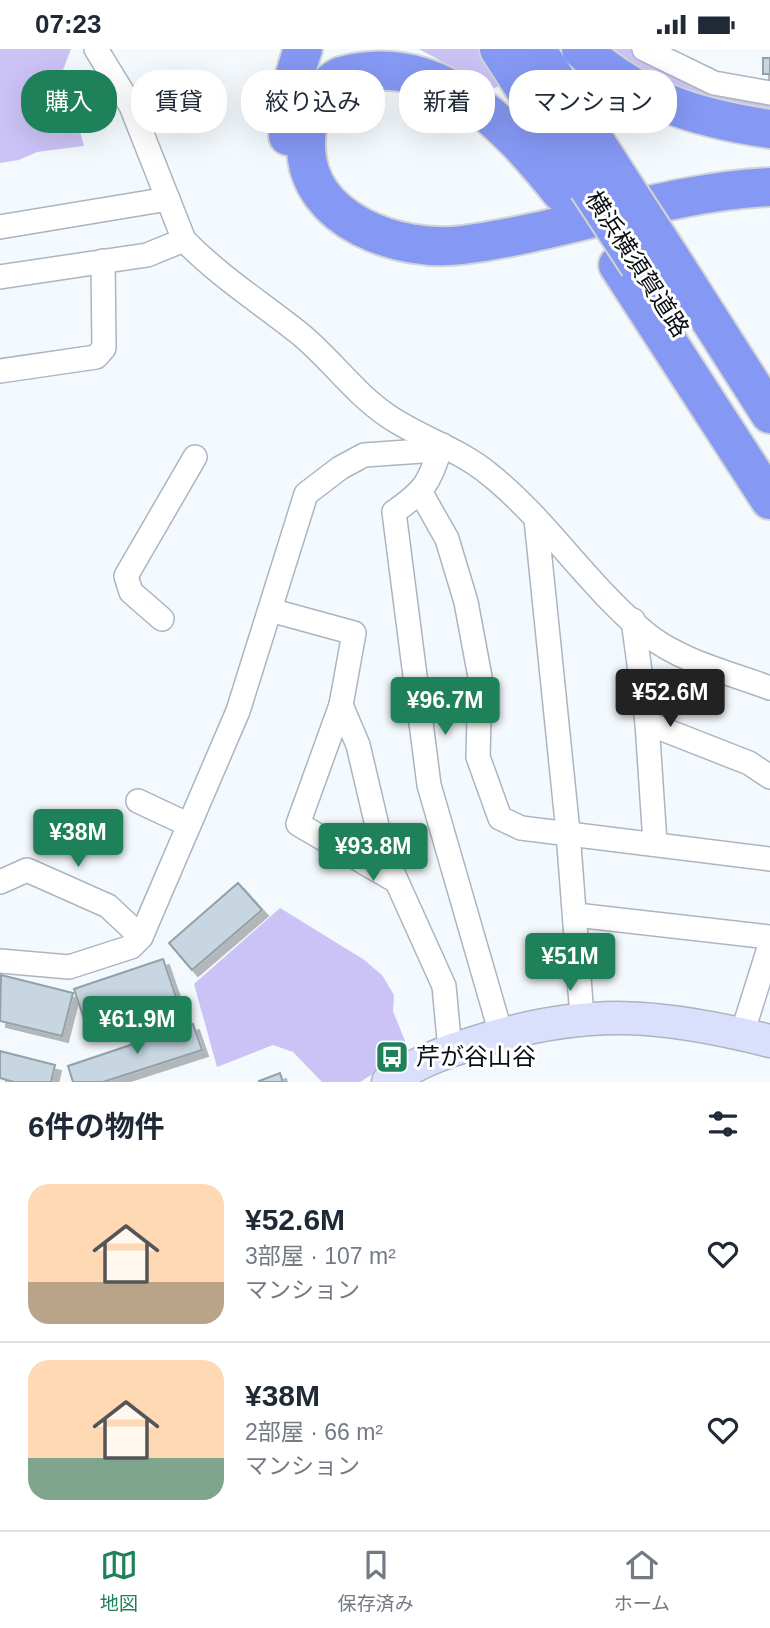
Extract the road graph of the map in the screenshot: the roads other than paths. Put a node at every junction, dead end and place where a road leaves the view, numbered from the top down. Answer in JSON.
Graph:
{"nodes":[{"id":1,"x":96,"y":49,"type":"edge"},
{"id":2,"x":303,"y":49,"type":"edge"},
{"id":3,"x":499,"y":49,"type":"edge"},
{"id":4,"x":536,"y":49,"type":"edge"},
{"id":5,"x":581,"y":49,"type":"edge"},
{"id":6,"x":644,"y":49,"type":"edge"},
{"id":7,"x":770,"y":93,"type":"edge"},
{"id":8,"x":770,"y":129,"type":"edge"},
{"id":9,"x":590,"y":186,"type":"junction"},
{"id":10,"x":770,"y":187,"type":"edge"},
{"id":11,"x":168,"y":199,"type":"junction"},
{"id":12,"x":770,"y":203,"type":"edge"},
{"id":13,"x":0,"y":227,"type":"edge"},
{"id":14,"x":184,"y":240,"type":"junction"},
{"id":15,"x":103,"y":261,"type":"junction"},
{"id":16,"x":642,"y":261,"type":"junction"},
{"id":17,"x":0,"y":277,"type":"edge"},
{"id":18,"x":0,"y":371,"type":"edge"},
{"id":19,"x":770,"y":415,"type":"edge"},
{"id":20,"x":442,"y":445,"type":"junction"},
{"id":21,"x":195,"y":457,"type":"dead end"},
{"id":22,"x":770,"y":483,"type":"edge"},
{"id":23,"x":421,"y":493,"type":"junction"},
{"id":24,"x":770,"y":501,"type":"edge"},
{"id":25,"x":536,"y":519,"type":"junction"},
{"id":26,"x":270,"y":610,"type":"junction"},
{"id":27,"x":162,"y":619,"type":"dead end"},
{"id":28,"x":633,"y":620,"type":"junction"},
{"id":29,"x":770,"y":688,"type":"edge"},
{"id":30,"x":341,"y":705,"type":"junction"},
{"id":31,"x":647,"y":723,"type":"junction"},
{"id":32,"x":770,"y":777,"type":"edge"},
{"id":33,"x":138,"y":801,"type":"dead end"},
{"id":34,"x":189,"y":825,"type":"junction"},
{"id":35,"x":568,"y":832,"type":"junction"},
{"id":36,"x":655,"y":843,"type":"junction"},
{"id":37,"x":770,"y":859,"type":"edge"},
{"id":38,"x":396,"y":881,"type":"junction"},
{"id":39,"x":0,"y":882,"type":"edge"},
{"id":40,"x":576,"y":915,"type":"junction"},
{"id":41,"x":141,"y":937,"type":"junction"},
{"id":42,"x":770,"y":937,"type":"edge"},
{"id":43,"x":770,"y":945,"type":"edge"},
{"id":44,"x":0,"y":961,"type":"edge"},
{"id":45,"x":582,"y":1017,"type":"junction"},
{"id":46,"x":502,"y":1034,"type":"junction"},
{"id":47,"x":756,"y":1038,"type":"edge"},
{"id":48,"x":450,"y":1050,"type":"junction"},
{"id":49,"x":388,"y":1082,"type":"edge"}],
"edges":[{"from":1,"to":11,"type":"street"},
{"from":2,"to":12,"type":"highway"},
{"from":3,"to":9,"type":"highway","name":"横浜横須賀道路"},
{"from":4,"to":9,"type":"highway","name":"横浜横須賀道路"},
{"from":5,"to":8,"type":"highway"},
{"from":6,"to":7,"type":"street"},
{"from":9,"to":10,"type":"highway"},
{"from":9,"to":16,"type":"highway","name":"横浜横須賀道路","bridge":true},
{"from":9,"to":16,"type":"highway"},
{"from":11,"to":13,"type":"street"},
{"from":11,"to":14,"type":"street"},
{"from":14,"to":15,"type":"street"},
{"from":14,"to":20,"type":"street"},
{"from":15,"to":17,"type":"street"},
{"from":15,"to":18,"type":"street"},
{"from":16,"to":19,"type":"highway","name":"横浜横須賀道路"},
{"from":16,"to":22,"type":"highway","name":"横浜横須賀道路"},
{"from":16,"to":24,"type":"highway"},
{"from":20,"to":23,"type":"street"},
{"from":20,"to":25,"type":"street"},
{"from":20,"to":26,"type":"street"},
{"from":21,"to":27,"type":"street"},
{"from":23,"to":35,"type":"street"},
{"from":23,"to":46,"type":"street"},
{"from":25,"to":28,"type":"street"},
{"from":25,"to":35,"type":"street"},
{"from":26,"to":30,"type":"street"},
{"from":26,"to":34,"type":"street"},
{"from":28,"to":29,"type":"street"},
{"from":28,"to":31,"type":"street"},
{"from":30,"to":38,"type":"street"},
{"from":30,"to":38,"type":"street"},
{"from":31,"to":32,"type":"street"},
{"from":31,"to":36,"type":"street"},
{"from":33,"to":34,"type":"street"},
{"from":34,"to":41,"type":"street"},
{"from":35,"to":36,"type":"street"},
{"from":35,"to":40,"type":"street"},
{"from":36,"to":37,"type":"street"},
{"from":38,"to":48,"type":"street"},
{"from":39,"to":41,"type":"street"},
{"from":40,"to":42,"type":"street"},
{"from":40,"to":45,"type":"street"},
{"from":41,"to":44,"type":"street"},
{"from":43,"to":47,"type":"street"},
{"from":45,"to":46,"type":"street"},
{"from":45,"to":47,"type":"street"},
{"from":46,"to":48,"type":"street"},
{"from":48,"to":49,"type":"street"}]}
